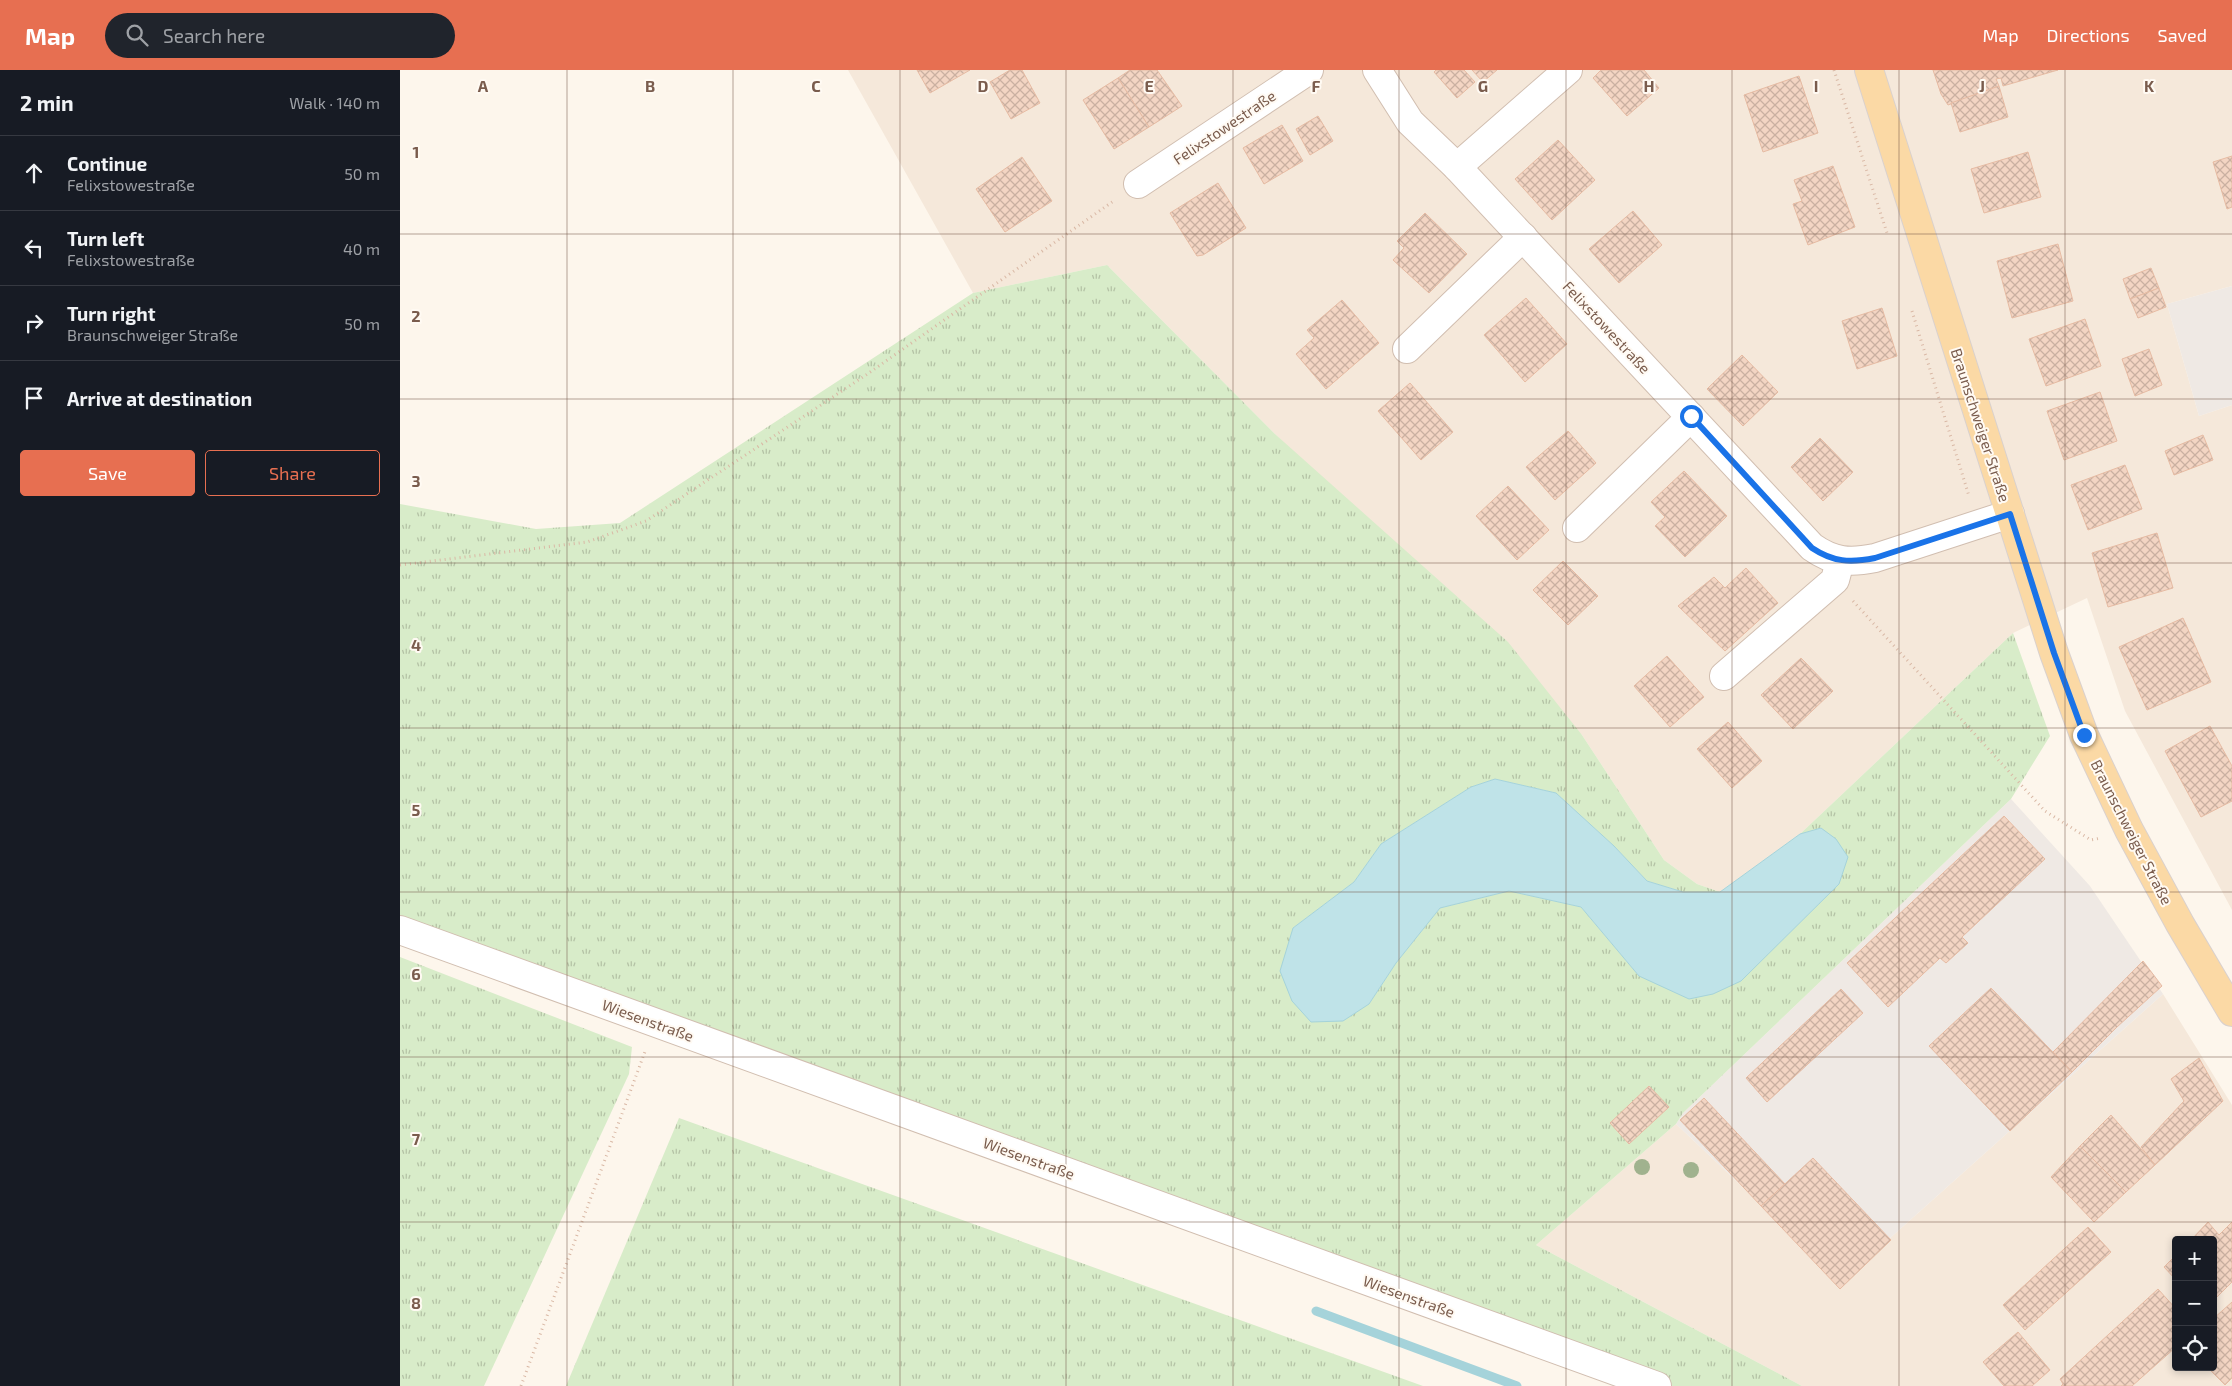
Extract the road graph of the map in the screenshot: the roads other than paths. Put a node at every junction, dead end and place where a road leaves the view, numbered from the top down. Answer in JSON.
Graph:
{"nodes":[{"id":1,"x":1309,"y":70,"type":"edge"},
{"id":2,"x":1376,"y":70,"type":"edge"},
{"id":3,"x":1568,"y":70,"type":"edge"},
{"id":4,"x":1869,"y":70,"type":"edge"},
{"id":5,"x":1457,"y":168,"type":"junction"},
{"id":6,"x":1138,"y":184,"type":"road end"},
{"id":7,"x":1523,"y":237,"type":"junction"},
{"id":8,"x":1407,"y":350,"type":"dead end"},
{"id":9,"x":1691,"y":416,"type":"junction"},
{"id":10,"x":2010,"y":514,"type":"junction"},
{"id":11,"x":1577,"y":528,"type":"dead end"},
{"id":12,"x":1837,"y":571,"type":"junction"},
{"id":13,"x":1724,"y":676,"type":"dead end"},
{"id":14,"x":400,"y":930,"type":"edge"},
{"id":15,"x":2232,"y":1012,"type":"edge"},
{"id":16,"x":1657,"y":1386,"type":"edge"}],
"edges":[{"from":1,"to":6,"type":"street","name":"Felixstowestraße"},
{"from":2,"to":5,"type":"street","name":"Felixstowestraße"},
{"from":3,"to":5,"type":"street"},
{"from":4,"to":10,"type":"main road","name":"Braunschweiger Straße"},
{"from":5,"to":7,"type":"street","name":"Felixstowestraße"},
{"from":7,"to":8,"type":"street"},
{"from":7,"to":9,"type":"street","name":"Felixstowestraße"},
{"from":9,"to":11,"type":"street"},
{"from":9,"to":12,"type":"street","name":"Felixstowestraße"},
{"from":10,"to":12,"type":"street","name":"Felixstowestraße"},
{"from":10,"to":15,"type":"main road","name":"Braunschweiger Straße"},
{"from":12,"to":13,"type":"street"},
{"from":14,"to":16,"type":"street","name":"Wiesenstraße"}]}
